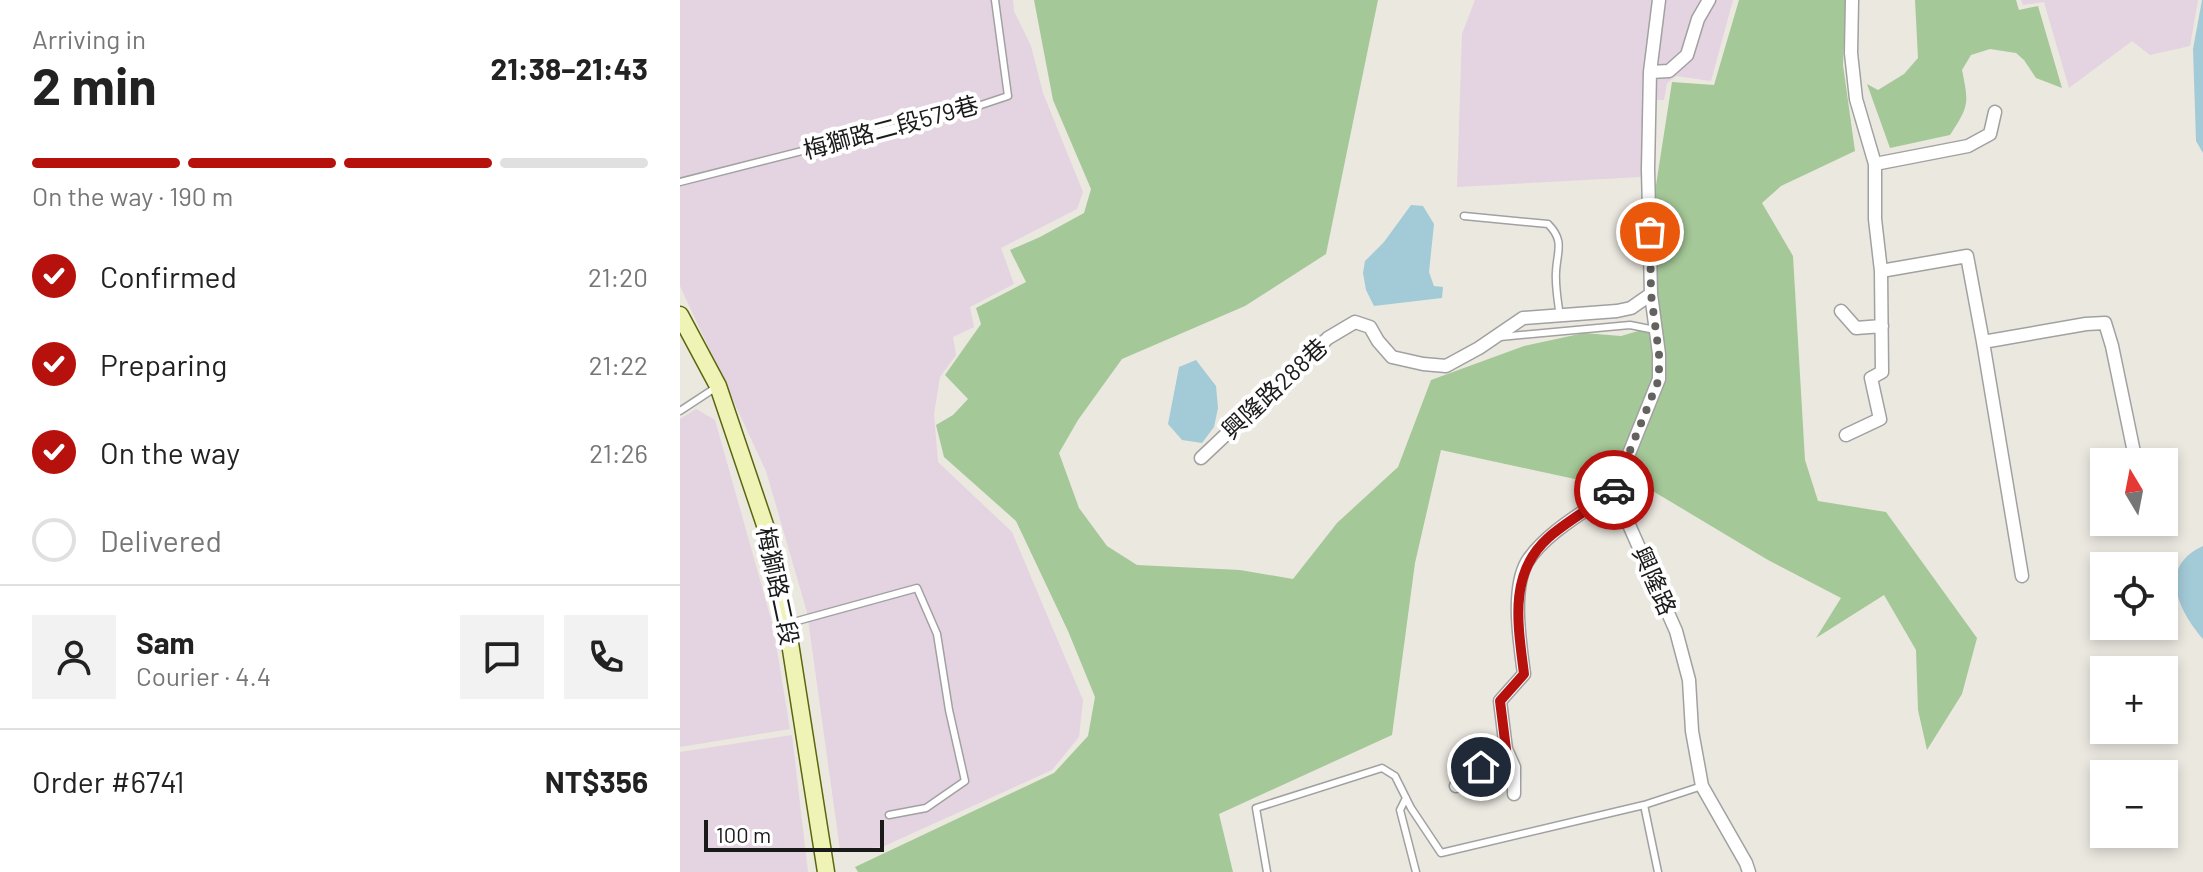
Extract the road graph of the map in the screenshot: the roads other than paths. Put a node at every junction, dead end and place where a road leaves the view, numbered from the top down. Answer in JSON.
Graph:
{"nodes":[{"id":1,"x":995,"y":0,"type":"edge"},
{"id":2,"x":1659,"y":0,"type":"edge"},
{"id":3,"x":1709,"y":0,"type":"edge"},
{"id":4,"x":1852,"y":0,"type":"edge"},
{"id":5,"x":1650,"y":72,"type":"junction"},
{"id":6,"x":1995,"y":112,"type":"dead end"},
{"id":7,"x":1875,"y":164,"type":"junction"},
{"id":8,"x":680,"y":182,"type":"edge"},
{"id":9,"x":1464,"y":216,"type":"dead end"},
{"id":10,"x":1881,"y":271,"type":"junction"},
{"id":11,"x":1651,"y":294,"type":"junction"},
{"id":12,"x":1841,"y":311,"type":"dead end"},
{"id":13,"x":680,"y":315,"type":"edge"},
{"id":14,"x":1560,"y":317,"type":"junction"},
{"id":15,"x":1882,"y":326,"type":"junction"},
{"id":16,"x":1655,"y":330,"type":"junction"},
{"id":17,"x":1495,"y":337,"type":"junction"},
{"id":18,"x":1983,"y":342,"type":"junction"},
{"id":19,"x":718,"y":386,"type":"junction"},
{"id":20,"x":680,"y":411,"type":"edge"},
{"id":21,"x":1846,"y":435,"type":"dead end"},
{"id":22,"x":2133,"y":448,"type":"edge"},
{"id":23,"x":1201,"y":458,"type":"dead end"},
{"id":24,"x":1614,"y":491,"type":"junction"},
{"id":25,"x":2022,"y":576,"type":"dead end"},
{"id":26,"x":787,"y":624,"type":"junction"},
{"id":27,"x":1506,"y":749,"type":"junction"},
{"id":28,"x":1456,"y":786,"type":"dead end"},
{"id":29,"x":1702,"y":786,"type":"junction"},
{"id":30,"x":1514,"y":794,"type":"dead end"},
{"id":31,"x":1406,"y":798,"type":"junction"},
{"id":32,"x":1644,"y":805,"type":"junction"},
{"id":33,"x":889,"y":815,"type":"dead end"},
{"id":34,"x":826,"y":872,"type":"edge"},
{"id":35,"x":1267,"y":872,"type":"edge"},
{"id":36,"x":1416,"y":872,"type":"edge"},
{"id":37,"x":1658,"y":872,"type":"edge"},
{"id":38,"x":1749,"y":872,"type":"edge"}],
"edges":[{"from":1,"to":8,"type":"lane","name":"梅獅路二段579巷"},
{"from":2,"to":5,"type":"street"},
{"from":3,"to":5,"type":"street"},
{"from":4,"to":7,"type":"street"},
{"from":5,"to":11,"type":"street"},
{"from":6,"to":7,"type":"street"},
{"from":7,"to":10,"type":"street"},
{"from":9,"to":14,"type":"lane"},
{"from":10,"to":15,"type":"street"},
{"from":10,"to":18,"type":"street"},
{"from":11,"to":14,"type":"street","name":"興隆路288巷"},
{"from":11,"to":16,"type":"street"},
{"from":12,"to":15,"type":"street"},
{"from":13,"to":19,"type":"street","name":"梅獅路二段"},
{"from":14,"to":17,"type":"street","name":"興隆路288巷"},
{"from":15,"to":21,"type":"street"},
{"from":16,"to":17,"type":"lane"},
{"from":16,"to":24,"type":"street"},
{"from":17,"to":23,"type":"street","name":"興隆路288巷"},
{"from":18,"to":22,"type":"street"},
{"from":18,"to":25,"type":"street"},
{"from":19,"to":20,"type":"lane"},
{"from":19,"to":26,"type":"street","name":"梅獅路二段"},
{"from":24,"to":27,"type":"street"},
{"from":24,"to":29,"type":"street","name":"興隆路"},
{"from":26,"to":33,"type":"lane"},
{"from":26,"to":34,"type":"street","name":"梅獅路二段"},
{"from":27,"to":28,"type":"street"},
{"from":27,"to":30,"type":"street"},
{"from":29,"to":32,"type":"lane"},
{"from":29,"to":38,"type":"street","name":"興隆路"},
{"from":31,"to":32,"type":"lane"},
{"from":31,"to":35,"type":"lane"},
{"from":31,"to":36,"type":"lane"},
{"from":32,"to":37,"type":"lane"}]}
